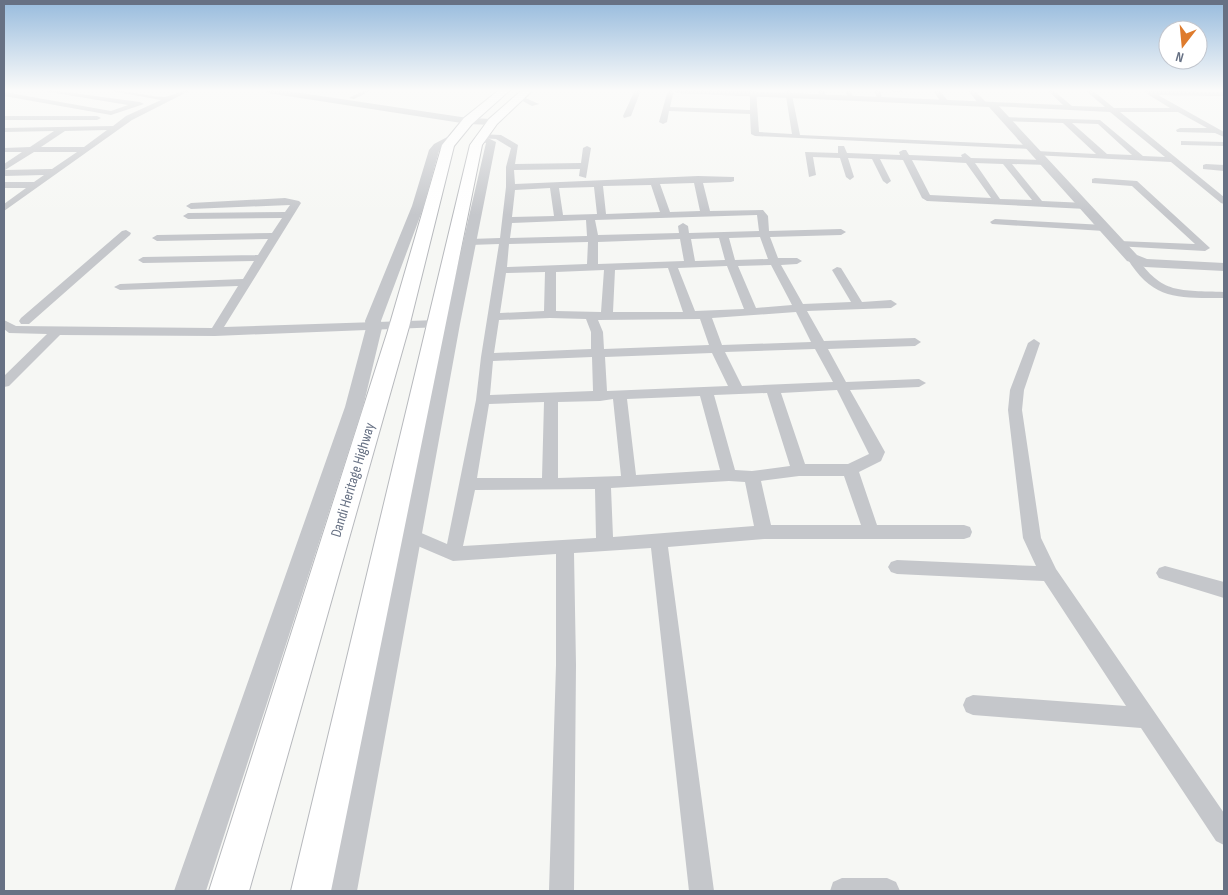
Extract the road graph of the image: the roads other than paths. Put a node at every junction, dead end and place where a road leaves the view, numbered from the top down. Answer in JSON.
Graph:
{"nodes":[{"id":1,"x":60,"y":132,"type":"edge"},
{"id":2,"x":107,"y":132,"type":"edge"},
{"id":3,"x":468,"y":132,"type":"edge"},
{"id":4,"x":470,"y":132,"type":"edge"},
{"id":5,"x":477,"y":132,"type":"edge"},
{"id":6,"x":482,"y":132,"type":"edge"},
{"id":7,"x":487,"y":132,"type":"edge"},
{"id":8,"x":756,"y":132,"type":"edge"},
{"id":9,"x":795,"y":132,"type":"edge"},
{"id":10,"x":1017,"y":132,"type":"edge"},
{"id":11,"x":1077,"y":132,"type":"edge"},
{"id":12,"x":1111,"y":132,"type":"edge"},
{"id":13,"x":1141,"y":132,"type":"edge"},
{"id":14,"x":796,"y":137,"type":"junction"},
{"id":15,"x":82,"y":138,"type":"dead end"},
{"id":16,"x":98,"y":138,"type":"junction"},
{"id":17,"x":30,"y":139,"type":"dead end"},
{"id":18,"x":48,"y":139,"type":"junction"},
{"id":19,"x":65,"y":139,"type":"dead end"},
{"id":20,"x":838,"y":140,"type":"junction"},
{"id":21,"x":898,"y":141,"type":"junction"},
{"id":22,"x":957,"y":143,"type":"junction"},
{"id":23,"x":977,"y":144,"type":"junction"},
{"id":24,"x":1125,"y":144,"type":"junction"},
{"id":25,"x":1184,"y":144,"type":"dead end"},
{"id":26,"x":1224,"y":144,"type":"edge"},
{"id":27,"x":1158,"y":145,"type":"junction"},
{"id":28,"x":587,"y":148,"type":"dead end"},
{"id":29,"x":84,"y":149,"type":"junction"},
{"id":30,"x":4,"y":150,"type":"edge"},
{"id":31,"x":32,"y":150,"type":"junction"},
{"id":32,"x":1033,"y":150,"type":"junction"},
{"id":33,"x":843,"y":156,"type":"junction"},
{"id":34,"x":875,"y":157,"type":"junction"},
{"id":35,"x":1105,"y":157,"type":"junction"},
{"id":36,"x":906,"y":158,"type":"junction"},
{"id":37,"x":1140,"y":158,"type":"junction"},
{"id":38,"x":70,"y":159,"type":"junction"},
{"id":39,"x":4,"y":160,"type":"edge"},
{"id":40,"x":14,"y":160,"type":"junction"},
{"id":41,"x":33,"y":160,"type":"dead end"},
{"id":42,"x":51,"y":160,"type":"dead end"},
{"id":43,"x":969,"y":160,"type":"junction"},
{"id":44,"x":988,"y":160,"type":"junction"},
{"id":45,"x":1175,"y":160,"type":"junction"},
{"id":46,"x":1005,"y":161,"type":"junction"},
{"id":47,"x":1045,"y":163,"type":"junction"},
{"id":48,"x":584,"y":166,"type":"junction"},
{"id":49,"x":510,"y":167,"type":"junction"},
{"id":50,"x":4,"y":168,"type":"edge"},
{"id":51,"x":1206,"y":168,"type":"dead end"},
{"id":52,"x":1224,"y":168,"type":"edge"},
{"id":53,"x":4,"y":172,"type":"edge"},
{"id":54,"x":53,"y":172,"type":"junction"},
{"id":55,"x":812,"y":174,"type":"dead end"},
{"id":56,"x":850,"y":176,"type":"dead end"},
{"id":57,"x":698,"y":179,"type":"junction"},
{"id":58,"x":731,"y":179,"type":"dead end"},
{"id":59,"x":887,"y":181,"type":"dead end"},
{"id":60,"x":1094,"y":181,"type":"dead end"},
{"id":61,"x":655,"y":183,"type":"junction"},
{"id":62,"x":4,"y":185,"type":"edge"},
{"id":63,"x":36,"y":185,"type":"junction"},
{"id":64,"x":554,"y":185,"type":"junction"},
{"id":65,"x":582,"y":185,"type":"junction"},
{"id":66,"x":598,"y":185,"type":"junction"},
{"id":67,"x":511,"y":186,"type":"junction"},
{"id":68,"x":952,"y":188,"type":"dead end"},
{"id":69,"x":4,"y":199,"type":"edge"},
{"id":70,"x":17,"y":199,"type":"junction"},
{"id":71,"x":962,"y":201,"type":"junction"},
{"id":72,"x":997,"y":201,"type":"junction"},
{"id":73,"x":1224,"y":201,"type":"edge"},
{"id":74,"x":1040,"y":204,"type":"junction"},
{"id":75,"x":1086,"y":206,"type":"junction"},
{"id":76,"x":4,"y":208,"type":"edge"},
{"id":77,"x":190,"y":211,"type":"dead end"},
{"id":78,"x":706,"y":212,"type":"junction"},
{"id":79,"x":666,"y":215,"type":"junction"},
{"id":80,"x":680,"y":215,"type":"junction"},
{"id":81,"x":596,"y":217,"type":"junction"},
{"id":82,"x":559,"y":218,"type":"junction"},
{"id":83,"x":507,"y":220,"type":"junction"},
{"id":84,"x":994,"y":222,"type":"dead end"},
{"id":85,"x":1104,"y":228,"type":"junction"},
{"id":86,"x":841,"y":232,"type":"dead end"},
{"id":87,"x":126,"y":233,"type":"dead end"},
{"id":88,"x":723,"y":235,"type":"junction"},
{"id":89,"x":764,"y":235,"type":"junction"},
{"id":90,"x":276,"y":236,"type":"junction"},
{"id":91,"x":686,"y":236,"type":"junction"},
{"id":92,"x":157,"y":238,"type":"dead end"},
{"id":93,"x":593,"y":239,"type":"junction"},
{"id":94,"x":470,"y":242,"type":"junction"},
{"id":95,"x":504,"y":242,"type":"junction"},
{"id":96,"x":1119,"y":244,"type":"junction"},
{"id":97,"x":260,"y":258,"type":"junction"},
{"id":98,"x":1132,"y":258,"type":"junction"},
{"id":99,"x":143,"y":260,"type":"dead end"},
{"id":100,"x":774,"y":261,"type":"junction"},
{"id":101,"x":797,"y":261,"type":"dead end"},
{"id":102,"x":731,"y":263,"type":"junction"},
{"id":103,"x":690,"y":264,"type":"junction"},
{"id":104,"x":672,"y":265,"type":"junction"},
{"id":105,"x":610,"y":267,"type":"junction"},
{"id":106,"x":592,"y":268,"type":"junction"},
{"id":107,"x":1224,"y":268,"type":"edge"},
{"id":108,"x":551,"y":269,"type":"junction"},
{"id":109,"x":501,"y":270,"type":"junction"},
{"id":110,"x":837,"y":270,"type":"dead end"},
{"id":111,"x":244,"y":282,"type":"junction"},
{"id":112,"x":120,"y":287,"type":"dead end"},
{"id":113,"x":1224,"y":295,"type":"edge"},
{"id":114,"x":891,"y":304,"type":"dead end"},
{"id":115,"x":859,"y":306,"type":"junction"},
{"id":116,"x":801,"y":308,"type":"junction"},
{"id":117,"x":751,"y":311,"type":"junction"},
{"id":118,"x":550,"y":314,"type":"junction"},
{"id":119,"x":690,"y":314,"type":"junction"},
{"id":120,"x":705,"y":315,"type":"junction"},
{"id":121,"x":591,"y":316,"type":"junction"},
{"id":122,"x":607,"y":316,"type":"junction"},
{"id":123,"x":494,"y":317,"type":"junction"},
{"id":124,"x":25,"y":321,"type":"junction"},
{"id":125,"x":439,"y":321,"type":"junction"},
{"id":126,"x":400,"y":323,"type":"junction"},
{"id":127,"x":4,"y":324,"type":"edge"},
{"id":128,"x":373,"y":324,"type":"junction"},
{"id":129,"x":217,"y":328,"type":"junction"},
{"id":130,"x":57,"y":331,"type":"junction"},
{"id":131,"x":915,"y":342,"type":"dead end"},
{"id":132,"x":1034,"y":343,"type":"dead end"},
{"id":133,"x":822,"y":346,"type":"junction"},
{"id":134,"x":717,"y":349,"type":"junction"},
{"id":135,"x":598,"y":354,"type":"junction"},
{"id":136,"x":487,"y":357,"type":"junction"},
{"id":137,"x":23,"y":363,"type":"junction"},
{"id":138,"x":4,"y":364,"type":"edge"},
{"id":139,"x":4,"y":383,"type":"edge"},
{"id":140,"x":919,"y":383,"type":"dead end"},
{"id":141,"x":842,"y":387,"type":"junction"},
{"id":142,"x":737,"y":390,"type":"junction"},
{"id":143,"x":773,"y":390,"type":"junction"},
{"id":144,"x":706,"y":392,"type":"junction"},
{"id":145,"x":620,"y":396,"type":"junction"},
{"id":146,"x":551,"y":397,"type":"junction"},
{"id":147,"x":600,"y":397,"type":"junction"},
{"id":148,"x":483,"y":400,"type":"junction"},
{"id":149,"x":799,"y":470,"type":"junction"},
{"id":150,"x":850,"y":470,"type":"junction"},
{"id":151,"x":729,"y":474,"type":"junction"},
{"id":152,"x":752,"y":478,"type":"junction"},
{"id":153,"x":629,"y":481,"type":"junction"},
{"id":154,"x":550,"y":483,"type":"junction"},
{"id":155,"x":603,"y":483,"type":"junction"},
{"id":156,"x":468,"y":484,"type":"junction"},
{"id":157,"x":764,"y":532,"type":"junction"},
{"id":158,"x":871,"y":532,"type":"junction"},
{"id":159,"x":964,"y":532,"type":"dead end"},
{"id":160,"x":412,"y":536,"type":"junction"},
{"id":161,"x":659,"y":541,"type":"junction"},
{"id":162,"x":605,"y":545,"type":"junction"},
{"id":163,"x":565,"y":547,"type":"junction"},
{"id":164,"x":453,"y":554,"type":"junction"},
{"id":165,"x":897,"y":567,"type":"dead end"},
{"id":166,"x":1165,"y":573,"type":"dead end"},
{"id":167,"x":1048,"y":574,"type":"junction"},
{"id":168,"x":1224,"y":590,"type":"edge"},
{"id":169,"x":973,"y":706,"type":"dead end"},
{"id":170,"x":1147,"y":718,"type":"junction"},
{"id":171,"x":1224,"y":833,"type":"edge"},
{"id":172,"x":190,"y":891,"type":"edge"},
{"id":173,"x":229,"y":891,"type":"edge"},
{"id":174,"x":311,"y":891,"type":"edge"},
{"id":175,"x":341,"y":891,"type":"edge"},
{"id":176,"x":561,"y":891,"type":"edge"},
{"id":177,"x":702,"y":891,"type":"edge"},
{"id":178,"x":853,"y":891,"type":"edge"},
{"id":179,"x":887,"y":891,"type":"edge"}],
"edges":[{"from":1,"to":18,"type":"street"},
{"from":2,"to":16,"type":"street"},
{"from":3,"to":128,"type":"street"},
{"from":4,"to":126,"type":"highway","name":"Dandi Heritage Highway"},
{"from":5,"to":125,"type":"highway","name":"Dandi Heritage Highway"},
{"from":6,"to":94,"type":"street"},
{"from":7,"to":49,"type":"street"},
{"from":8,"to":14,"type":"street"},
{"from":9,"to":14,"type":"street"},
{"from":10,"to":32,"type":"street"},
{"from":11,"to":35,"type":"street"},
{"from":12,"to":24,"type":"street"},
{"from":13,"to":27,"type":"street"},
{"from":14,"to":20,"type":"street"},
{"from":15,"to":16,"type":"street"},
{"from":16,"to":29,"type":"street"},
{"from":17,"to":18,"type":"street"},
{"from":18,"to":19,"type":"street"},
{"from":18,"to":31,"type":"street"},
{"from":20,"to":21,"type":"street"},
{"from":20,"to":33,"type":"street"},
{"from":21,"to":22,"type":"street"},
{"from":21,"to":36,"type":"street"},
{"from":22,"to":23,"type":"street"},
{"from":22,"to":43,"type":"street"},
{"from":23,"to":32,"type":"street"},
{"from":23,"to":44,"type":"street"},
{"from":24,"to":27,"type":"street"},
{"from":24,"to":37,"type":"street"},
{"from":25,"to":26,"type":"street"},
{"from":27,"to":45,"type":"street"},
{"from":28,"to":48,"type":"street"},
{"from":29,"to":31,"type":"street"},
{"from":29,"to":38,"type":"street"},
{"from":30,"to":31,"type":"street"},
{"from":31,"to":40,"type":"street"},
{"from":32,"to":35,"type":"street"},
{"from":32,"to":47,"type":"street"},
{"from":33,"to":34,"type":"street"},
{"from":33,"to":55,"type":"street"},
{"from":33,"to":56,"type":"street"},
{"from":34,"to":36,"type":"street"},
{"from":34,"to":59,"type":"street"},
{"from":35,"to":37,"type":"street"},
{"from":36,"to":43,"type":"street"},
{"from":36,"to":71,"type":"street"},
{"from":37,"to":45,"type":"street"},
{"from":38,"to":42,"type":"street"},
{"from":38,"to":54,"type":"street"},
{"from":39,"to":40,"type":"street"},
{"from":40,"to":41,"type":"street"},
{"from":40,"to":50,"type":"street"},
{"from":43,"to":44,"type":"street"},
{"from":43,"to":72,"type":"street"},
{"from":44,"to":46,"type":"street"},
{"from":45,"to":73,"type":"street"},
{"from":46,"to":47,"type":"street"},
{"from":46,"to":74,"type":"street"},
{"from":47,"to":75,"type":"street"},
{"from":48,"to":49,"type":"street"},
{"from":48,"to":65,"type":"street"},
{"from":49,"to":67,"type":"street"},
{"from":51,"to":52,"type":"street"},
{"from":53,"to":54,"type":"street"},
{"from":54,"to":63,"type":"street"},
{"from":57,"to":58,"type":"street"},
{"from":57,"to":61,"type":"street"},
{"from":57,"to":78,"type":"street"},
{"from":60,"to":96,"type":"street"},
{"from":61,"to":66,"type":"street"},
{"from":61,"to":79,"type":"street"},
{"from":62,"to":63,"type":"street"},
{"from":63,"to":70,"type":"street"},
{"from":64,"to":65,"type":"street"},
{"from":64,"to":67,"type":"street"},
{"from":64,"to":82,"type":"street"},
{"from":65,"to":66,"type":"street"},
{"from":66,"to":81,"type":"street"},
{"from":67,"to":83,"type":"street"},
{"from":68,"to":71,"type":"street"},
{"from":69,"to":70,"type":"street"},
{"from":70,"to":76,"type":"street"},
{"from":71,"to":72,"type":"street"},
{"from":72,"to":74,"type":"street"},
{"from":74,"to":75,"type":"street"},
{"from":75,"to":85,"type":"street"},
{"from":77,"to":90,"type":"street"},
{"from":78,"to":80,"type":"street"},
{"from":78,"to":89,"type":"street"},
{"from":79,"to":80,"type":"street"},
{"from":79,"to":81,"type":"street"},
{"from":80,"to":91,"type":"street"},
{"from":81,"to":82,"type":"street"},
{"from":81,"to":93,"type":"street"},
{"from":82,"to":83,"type":"street"},
{"from":83,"to":95,"type":"street"},
{"from":84,"to":85,"type":"street"},
{"from":85,"to":96,"type":"street"},
{"from":86,"to":89,"type":"street"},
{"from":87,"to":124,"type":"street"},
{"from":88,"to":89,"type":"street"},
{"from":88,"to":91,"type":"street"},
{"from":88,"to":102,"type":"street"},
{"from":89,"to":100,"type":"street"},
{"from":90,"to":92,"type":"street"},
{"from":90,"to":97,"type":"street"},
{"from":91,"to":93,"type":"street"},
{"from":91,"to":103,"type":"street"},
{"from":93,"to":95,"type":"street"},
{"from":93,"to":106,"type":"street"},
{"from":94,"to":95,"type":"street"},
{"from":94,"to":160,"type":"street"},
{"from":95,"to":109,"type":"street"},
{"from":96,"to":98,"type":"street"},
{"from":97,"to":99,"type":"street"},
{"from":97,"to":111,"type":"street"},
{"from":98,"to":107,"type":"street"},
{"from":98,"to":113,"type":"street"},
{"from":100,"to":101,"type":"street"},
{"from":100,"to":102,"type":"street"},
{"from":100,"to":116,"type":"street"},
{"from":102,"to":103,"type":"street"},
{"from":102,"to":117,"type":"street"},
{"from":103,"to":104,"type":"street"},
{"from":104,"to":105,"type":"street"},
{"from":104,"to":119,"type":"street"},
{"from":105,"to":106,"type":"street"},
{"from":105,"to":122,"type":"street"},
{"from":106,"to":108,"type":"street"},
{"from":108,"to":109,"type":"street"},
{"from":108,"to":118,"type":"street"},
{"from":109,"to":123,"type":"street"},
{"from":110,"to":115,"type":"street"},
{"from":111,"to":112,"type":"street"},
{"from":111,"to":129,"type":"street"},
{"from":114,"to":115,"type":"street"},
{"from":115,"to":116,"type":"street"},
{"from":116,"to":117,"type":"street"},
{"from":116,"to":133,"type":"street"},
{"from":117,"to":120,"type":"street"},
{"from":118,"to":121,"type":"street"},
{"from":118,"to":123,"type":"street"},
{"from":119,"to":120,"type":"street"},
{"from":119,"to":122,"type":"street"},
{"from":120,"to":134,"type":"street"},
{"from":121,"to":122,"type":"street"},
{"from":121,"to":135,"type":"street"},
{"from":123,"to":136,"type":"street"},
{"from":124,"to":127,"type":"street"},
{"from":124,"to":129,"type":"street"},
{"from":125,"to":126,"type":"street"},
{"from":125,"to":174,"type":"highway","name":"Dandi Heritage Highway"},
{"from":126,"to":128,"type":"street"},
{"from":126,"to":173,"type":"highway","name":"Dandi Heritage Highway"},
{"from":127,"to":130,"type":"street"},
{"from":128,"to":129,"type":"street"},
{"from":128,"to":172,"type":"street"},
{"from":129,"to":130,"type":"street"},
{"from":130,"to":137,"type":"street"},
{"from":131,"to":133,"type":"street"},
{"from":132,"to":167,"type":"street"},
{"from":133,"to":134,"type":"street"},
{"from":133,"to":141,"type":"street"},
{"from":134,"to":135,"type":"street"},
{"from":134,"to":142,"type":"street"},
{"from":135,"to":136,"type":"street"},
{"from":135,"to":147,"type":"street"},
{"from":136,"to":148,"type":"street"},
{"from":137,"to":138,"type":"street"},
{"from":137,"to":139,"type":"street"},
{"from":140,"to":141,"type":"street"},
{"from":141,"to":143,"type":"street"},
{"from":141,"to":150,"type":"street"},
{"from":142,"to":143,"type":"street"},
{"from":142,"to":144,"type":"street"},
{"from":143,"to":149,"type":"street"},
{"from":144,"to":145,"type":"street"},
{"from":144,"to":151,"type":"street"},
{"from":145,"to":147,"type":"street"},
{"from":145,"to":153,"type":"street"},
{"from":146,"to":147,"type":"street"},
{"from":146,"to":148,"type":"street"},
{"from":146,"to":154,"type":"street"},
{"from":148,"to":156,"type":"street"},
{"from":149,"to":150,"type":"street"},
{"from":149,"to":152,"type":"street"},
{"from":150,"to":158,"type":"street"},
{"from":151,"to":152,"type":"street"},
{"from":151,"to":153,"type":"street"},
{"from":152,"to":157,"type":"street"},
{"from":153,"to":155,"type":"street"},
{"from":154,"to":155,"type":"street"},
{"from":154,"to":156,"type":"street"},
{"from":155,"to":162,"type":"street"},
{"from":156,"to":164,"type":"street"},
{"from":157,"to":158,"type":"street"},
{"from":157,"to":161,"type":"street"},
{"from":158,"to":159,"type":"street"},
{"from":160,"to":164,"type":"street"},
{"from":160,"to":175,"type":"street"},
{"from":161,"to":162,"type":"street"},
{"from":161,"to":177,"type":"street"},
{"from":162,"to":163,"type":"street"},
{"from":163,"to":164,"type":"street"},
{"from":163,"to":176,"type":"street"},
{"from":165,"to":167,"type":"street"},
{"from":166,"to":168,"type":"street"},
{"from":167,"to":170,"type":"street"},
{"from":169,"to":170,"type":"street"},
{"from":170,"to":171,"type":"street"},
{"from":178,"to":179,"type":"street"}]}
